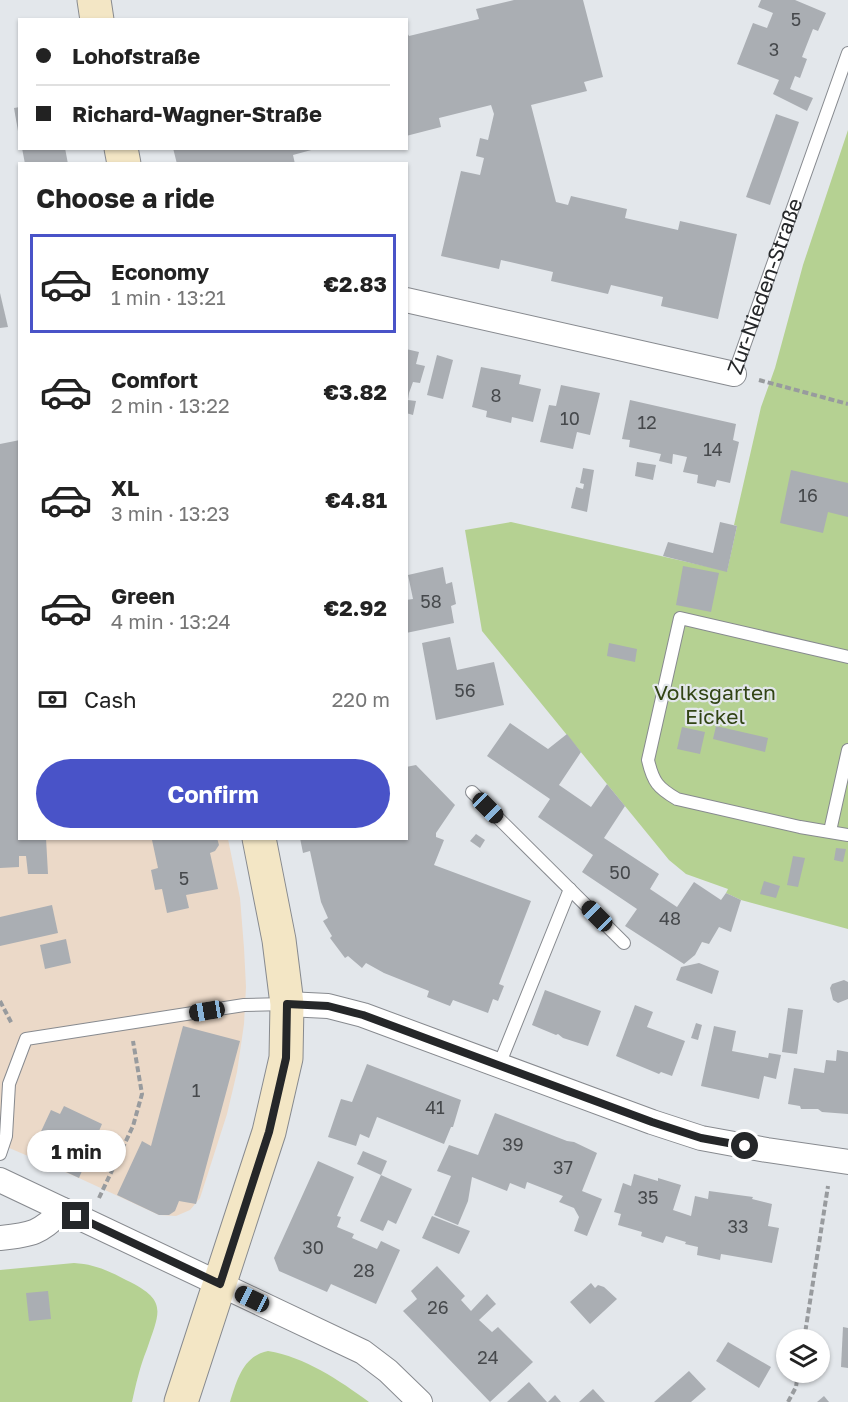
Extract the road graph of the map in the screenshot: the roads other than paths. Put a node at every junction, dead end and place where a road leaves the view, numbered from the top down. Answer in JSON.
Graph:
{"nodes":[{"id":1,"x":94,"y":0,"type":"edge"},
{"id":2,"x":97,"y":18,"type":"edge"},
{"id":3,"x":848,"y":53,"type":"edge"},
{"id":4,"x":408,"y":300,"type":"edge"},
{"id":5,"x":734,"y":374,"type":"joint"},
{"id":6,"x":848,"y":657,"type":"edge"},
{"id":7,"x":848,"y":750,"type":"edge"},
{"id":8,"x":472,"y":792,"type":"dead end"},
{"id":9,"x":830,"y":831,"type":"junction"},
{"id":10,"x":848,"y":835,"type":"edge"},
{"id":11,"x":260,"y":840,"type":"edge"},
{"id":12,"x":570,"y":889,"type":"junction"},
{"id":13,"x":624,"y":943,"type":"dead end"},
{"id":14,"x":287,"y":1004,"type":"junction"},
{"id":15,"x":499,"y":1065,"type":"junction"},
{"id":16,"x":0,"y":1154,"type":"edge"},
{"id":17,"x":840,"y":1161,"type":"edge"},
{"id":18,"x":0,"y":1180,"type":"edge"},
{"id":19,"x":63,"y":1210,"type":"junction"},
{"id":20,"x":0,"y":1238,"type":"edge"},
{"id":21,"x":220,"y":1284,"type":"junction"},
{"id":22,"x":181,"y":1402,"type":"edge"},
{"id":23,"x":420,"y":1402,"type":"edge"}],
"edges":[{"from":1,"to":2,"type":"street"},
{"from":3,"to":5,"type":"lane","name":"Zur-Nieden-Straße"},
{"from":4,"to":5,"type":"street","name":"Zur-Nieden-Straße"},
{"from":6,"to":9,"type":"lane"},
{"from":7,"to":9,"type":"lane"},
{"from":8,"to":12,"type":"lane"},
{"from":9,"to":10,"type":"lane"},
{"from":11,"to":14,"type":"street"},
{"from":12,"to":13,"type":"lane"},
{"from":12,"to":15,"type":"lane"},
{"from":14,"to":15,"type":"street"},
{"from":14,"to":16,"type":"lane"},
{"from":14,"to":21,"type":"street"},
{"from":15,"to":17,"type":"street"},
{"from":18,"to":19,"type":"street"},
{"from":19,"to":20,"type":"street"},
{"from":19,"to":21,"type":"street"},
{"from":21,"to":22,"type":"street"},
{"from":21,"to":23,"type":"street"}]}
